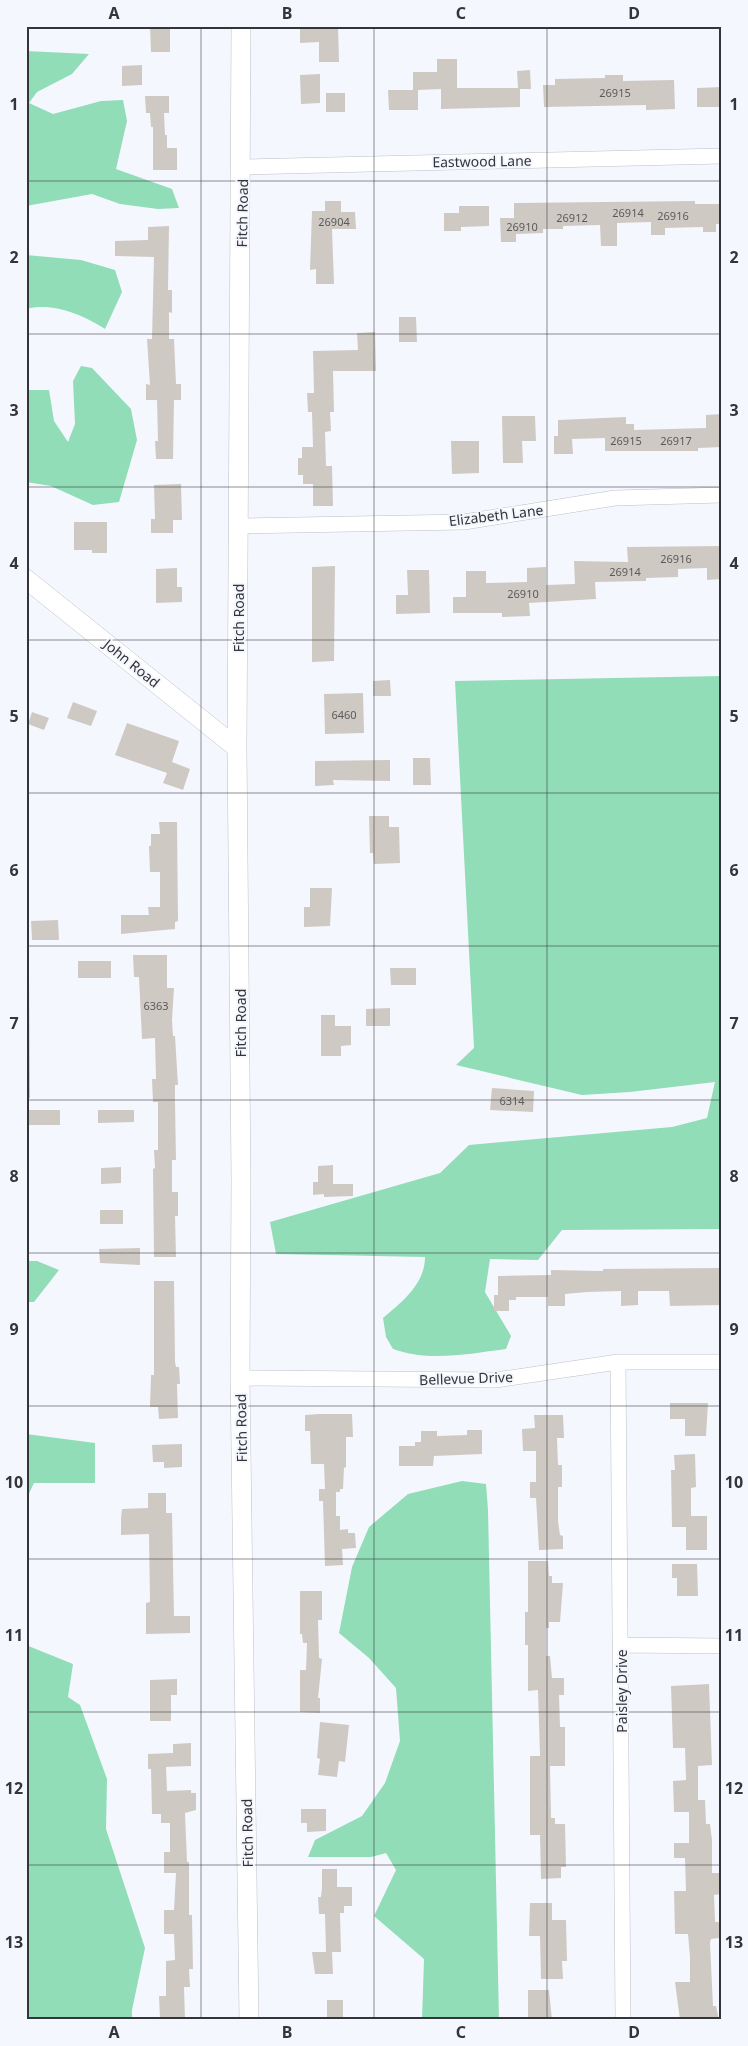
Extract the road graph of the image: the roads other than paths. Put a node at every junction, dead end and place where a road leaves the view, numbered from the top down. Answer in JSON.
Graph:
{"nodes":[{"id":1,"x":242,"y":26,"type":"edge"},
{"id":2,"x":722,"y":156,"type":"edge"},
{"id":3,"x":242,"y":167,"type":"junction"},
{"id":4,"x":722,"y":495,"type":"edge"},
{"id":5,"x":239,"y":526,"type":"junction"},
{"id":6,"x":26,"y":579,"type":"edge"},
{"id":7,"x":237,"y":748,"type":"junction"},
{"id":8,"x":618,"y":1362,"type":"junction"},
{"id":9,"x":722,"y":1362,"type":"edge"},
{"id":10,"x":240,"y":1378,"type":"junction"},
{"id":11,"x":621,"y":1645,"type":"junction"},
{"id":12,"x":722,"y":1646,"type":"edge"},
{"id":13,"x":249,"y":2020,"type":"edge"},
{"id":14,"x":622,"y":2020,"type":"edge"}],
"edges":[{"from":1,"to":3,"type":"street","name":"Fitch Road"},
{"from":2,"to":3,"type":"street","name":"Eastwood Lane"},
{"from":3,"to":5,"type":"street","name":"Fitch Road"},
{"from":4,"to":5,"type":"street","name":"Elizabeth Lane"},
{"from":5,"to":7,"type":"street","name":"Fitch Road"},
{"from":6,"to":7,"type":"street","name":"John Road"},
{"from":7,"to":10,"type":"street","name":"Fitch Road"},
{"from":8,"to":9,"type":"street","name":"Bellevue Drive"},
{"from":8,"to":10,"type":"street","name":"Bellevue Drive"},
{"from":8,"to":11,"type":"street","name":"Paisley Drive"},
{"from":10,"to":13,"type":"street","name":"Fitch Road"},
{"from":11,"to":12,"type":"street"},
{"from":11,"to":14,"type":"street","name":"Paisley Drive"}]}
